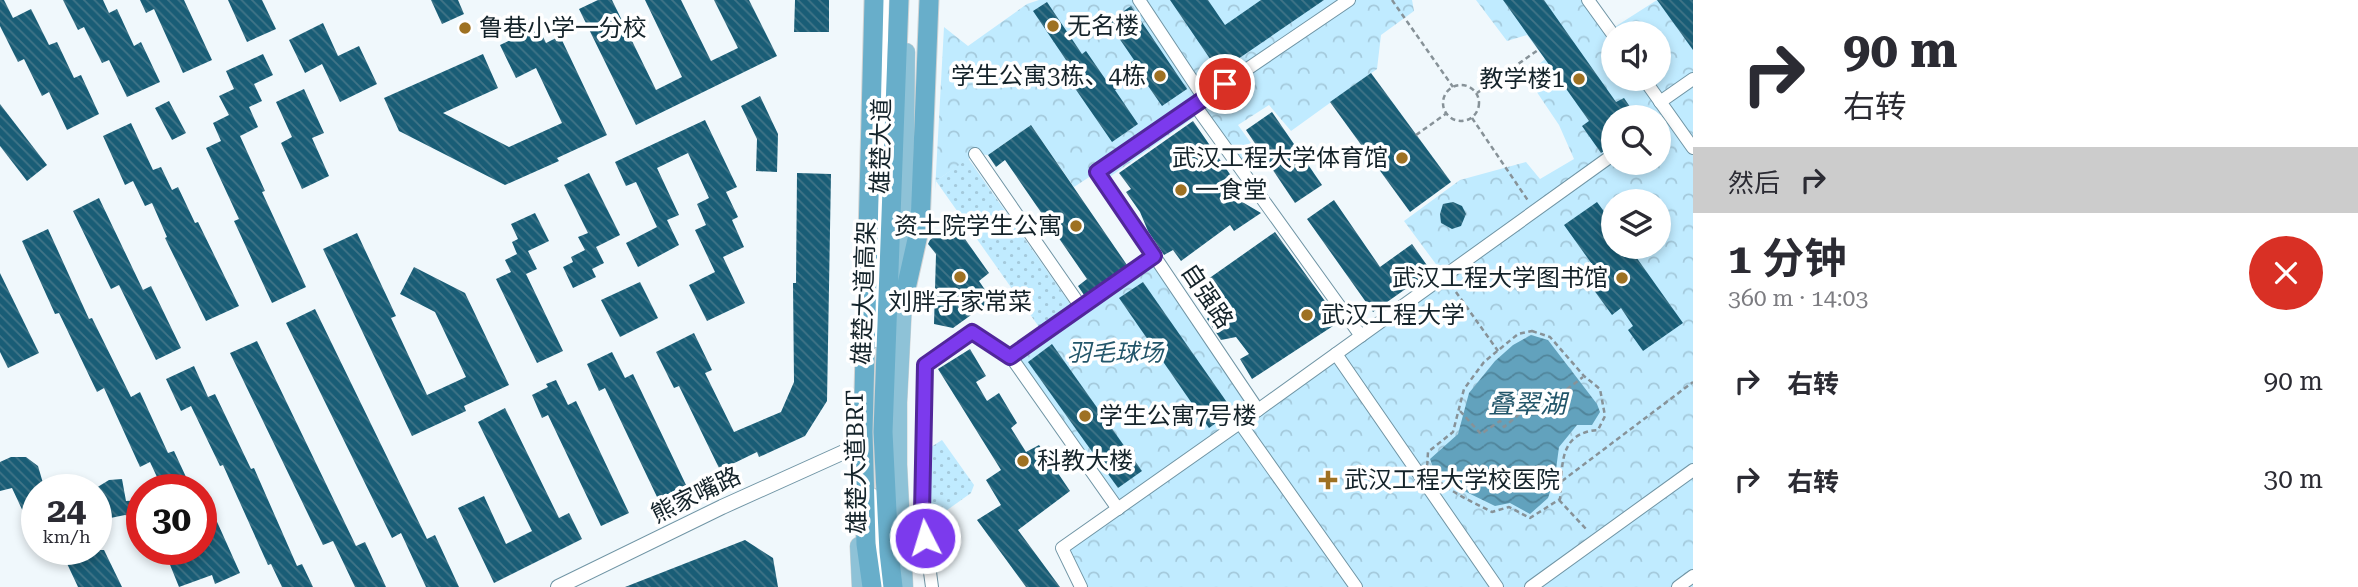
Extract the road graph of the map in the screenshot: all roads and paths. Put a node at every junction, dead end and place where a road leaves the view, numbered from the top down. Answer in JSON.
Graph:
{"nodes":[{"id":1,"x":866,"y":0,"type":"edge"},
{"id":2,"x":874,"y":0,"type":"edge"},
{"id":3,"x":886,"y":0,"type":"edge"},
{"id":4,"x":899,"y":0,"type":"edge"},
{"id":5,"x":908,"y":0,"type":"edge"},
{"id":6,"x":929,"y":0,"type":"edge"},
{"id":7,"x":1139,"y":0,"type":"edge"},
{"id":8,"x":1349,"y":0,"type":"edge"},
{"id":9,"x":1392,"y":0,"type":"edge"},
{"id":10,"x":1588,"y":0,"type":"edge"},
{"id":11,"x":1603,"y":21,"type":"edge"},
{"id":12,"x":1538,"y":50,"type":"dead end"},
{"id":13,"x":1693,"y":79,"type":"edge"},
{"id":14,"x":1453,"y":87,"type":"junction"},
{"id":15,"x":1652,"y":91,"type":"edge"},
{"id":16,"x":1477,"y":93,"type":"junction"},
{"id":17,"x":1199,"y":101,"type":"junction"},
{"id":18,"x":1660,"y":102,"type":"junction"},
{"id":19,"x":1661,"y":105,"type":"edge"},
{"id":20,"x":1447,"y":113,"type":"junction"},
{"id":21,"x":1472,"y":117,"type":"junction"},
{"id":22,"x":1671,"y":124,"type":"edge"},
{"id":23,"x":1416,"y":135,"type":"dead end"},
{"id":24,"x":1693,"y":148,"type":"edge"},
{"id":25,"x":975,"y":154,"type":"dead end"},
{"id":26,"x":1601,"y":163,"type":"edge"},
{"id":27,"x":1535,"y":211,"type":"junction"},
{"id":28,"x":1154,"y":256,"type":"junction"},
{"id":29,"x":1445,"y":276,"type":"junction"},
{"id":30,"x":903,"y":302,"type":"junction"},
{"id":31,"x":1081,"y":307,"type":"junction"},
{"id":32,"x":1361,"y":336,"type":"junction"},
{"id":33,"x":1498,"y":351,"type":"junction"},
{"id":34,"x":1336,"y":354,"type":"junction"},
{"id":35,"x":874,"y":357,"type":"dead end"},
{"id":36,"x":1010,"y":357,"type":"junction"},
{"id":37,"x":1584,"y":376,"type":"junction"},
{"id":38,"x":1693,"y":383,"type":"edge"},
{"id":39,"x":1258,"y":410,"type":"junction"},
{"id":40,"x":1460,"y":411,"type":"junction"},
{"id":41,"x":1240,"y":423,"type":"junction"},
{"id":42,"x":855,"y":447,"type":"junction"},
{"id":43,"x":1693,"y":470,"type":"edge"},
{"id":44,"x":1562,"y":481,"type":"junction"},
{"id":45,"x":874,"y":485,"type":"dead end"},
{"id":46,"x":1559,"y":499,"type":"junction"},
{"id":47,"x":1118,"y":509,"type":"junction"},
{"id":48,"x":1596,"y":540,"type":"junction"},
{"id":49,"x":1693,"y":576,"type":"edge"},
{"id":50,"x":558,"y":587,"type":"edge"},
{"id":51,"x":861,"y":587,"type":"edge"},
{"id":52,"x":872,"y":587,"type":"edge"},
{"id":53,"x":882,"y":587,"type":"edge"},
{"id":54,"x":893,"y":587,"type":"edge"},
{"id":55,"x":904,"y":587,"type":"edge"},
{"id":56,"x":932,"y":587,"type":"edge"},
{"id":57,"x":1081,"y":587,"type":"edge"},
{"id":58,"x":1356,"y":587,"type":"edge"},
{"id":59,"x":1497,"y":587,"type":"edge"},
{"id":60,"x":1531,"y":587,"type":"edge"},
{"id":61,"x":1678,"y":587,"type":"edge"}],
"edges":[{"from":1,"to":42,"type":"main road","name":"雄楚大道"},
{"from":2,"to":52,"type":"highway","name":"雄楚大道高架"},
{"from":3,"to":35,"type":"lane","name":"雄楚大道BRT"},
{"from":4,"to":54,"type":"highway","name":"雄楚大道高架"},
{"from":5,"to":30,"type":"main road","name":"雄楚大道"},
{"from":6,"to":30,"type":"highway"},
{"from":7,"to":17,"type":"street"},
{"from":8,"to":17,"type":"street"},
{"from":9,"to":14,"type":"path"},
{"from":10,"to":11,"type":"street"},
{"from":12,"to":16,"type":"path"},
{"from":13,"to":18,"type":"street"},
{"from":14,"to":16,"type":"path"},
{"from":14,"to":20,"type":"path"},
{"from":15,"to":18,"type":"street"},
{"from":16,"to":21,"type":"path"},
{"from":17,"to":28,"type":"street","name":"自强路"},
{"from":17,"to":32,"type":"street"},
{"from":18,"to":19,"type":"street"},
{"from":20,"to":21,"type":"path"},
{"from":20,"to":23,"type":"path"},
{"from":21,"to":27,"type":"path"},
{"from":22,"to":24,"type":"street"},
{"from":25,"to":31,"type":"street"},
{"from":26,"to":27,"type":"street"},
{"from":27,"to":29,"type":"street"},
{"from":28,"to":31,"type":"street"},
{"from":28,"to":39,"type":"street","name":"自强路"},
{"from":29,"to":32,"type":"street"},
{"from":29,"to":33,"type":"path"},
{"from":30,"to":55,"type":"main road","name":"雄楚大道"},
{"from":31,"to":36,"type":"street"},
{"from":32,"to":34,"type":"street"},
{"from":33,"to":37,"type":"path"},
{"from":33,"to":40,"type":"path"},
{"from":34,"to":39,"type":"street"},
{"from":34,"to":59,"type":"street"},
{"from":36,"to":47,"type":"street"},
{"from":36,"to":56,"type":"street"},
{"from":37,"to":40,"type":"path"},
{"from":37,"to":44,"type":"path"},
{"from":38,"to":44,"type":"path"},
{"from":39,"to":41,"type":"street"},
{"from":40,"to":46,"type":"path"},
{"from":41,"to":47,"type":"street"},
{"from":41,"to":58,"type":"street"},
{"from":42,"to":50,"type":"street","name":"熊家嘴路"},
{"from":42,"to":51,"type":"main road","name":"雄楚大道"},
{"from":43,"to":48,"type":"street"},
{"from":44,"to":46,"type":"path"},
{"from":45,"to":53,"type":"lane","name":"雄楚大道BRT"},
{"from":46,"to":48,"type":"path"},
{"from":47,"to":57,"type":"street"},
{"from":48,"to":60,"type":"street"},
{"from":49,"to":61,"type":"street"}]}
